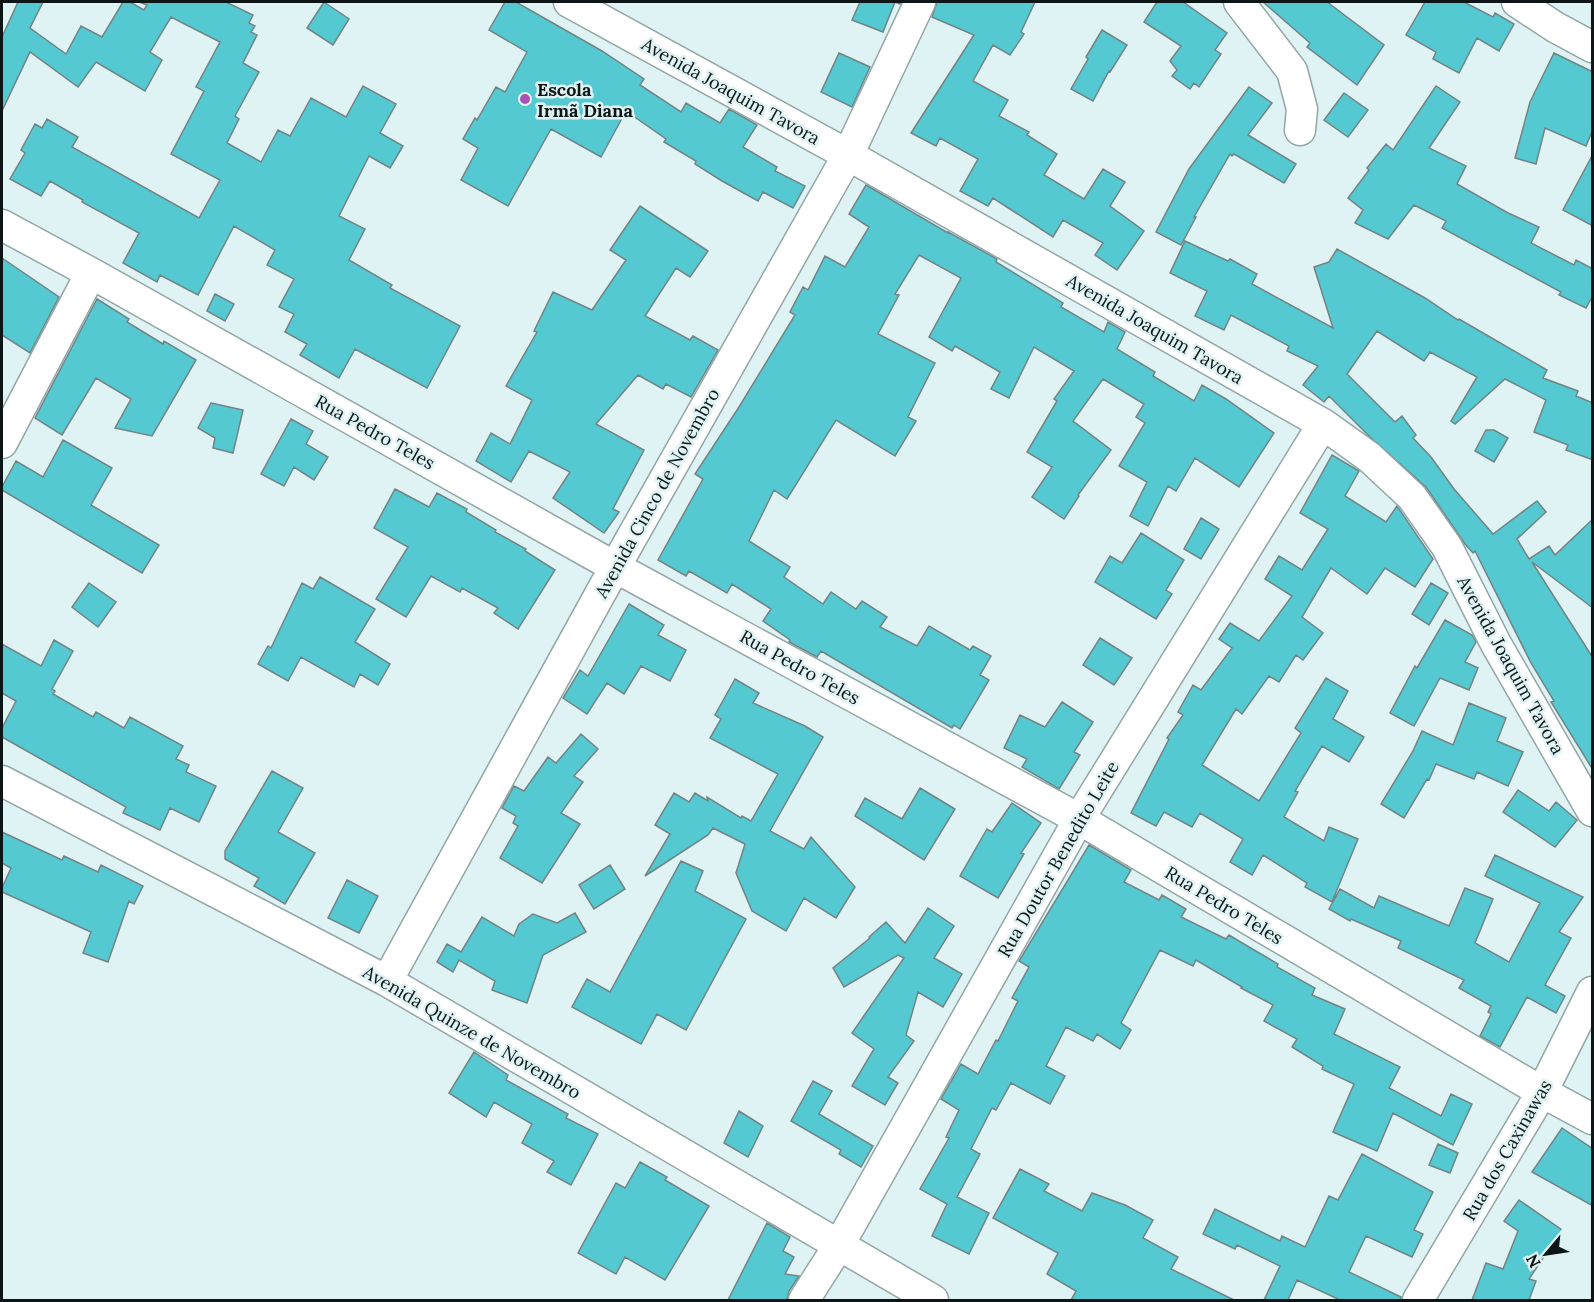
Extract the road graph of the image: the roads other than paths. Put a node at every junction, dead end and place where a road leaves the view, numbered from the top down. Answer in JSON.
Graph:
{"nodes":[{"id":1,"x":569,"y":2,"type":"edge"},
{"id":2,"x":920,"y":2,"type":"edge"},
{"id":3,"x":1239,"y":2,"type":"edge"},
{"id":4,"x":1517,"y":2,"type":"edge"},
{"id":5,"x":1593,"y":47,"type":"edge"},
{"id":6,"x":1300,"y":130,"type":"dead end"},
{"id":7,"x":848,"y":155,"type":"junction"},
{"id":8,"x":2,"y":225,"type":"edge"},
{"id":9,"x":91,"y":273,"type":"junction"},
{"id":10,"x":1323,"y":424,"type":"junction"},
{"id":11,"x":2,"y":443,"type":"edge"},
{"id":12,"x":615,"y":567,"type":"junction"},
{"id":13,"x":2,"y":781,"type":"edge"},
{"id":14,"x":1593,"y":811,"type":"edge"},
{"id":15,"x":1079,"y":819,"type":"junction"},
{"id":16,"x":387,"y":981,"type":"junction"},
{"id":17,"x":1592,"y":995,"type":"edge"},
{"id":18,"x":1542,"y":1092,"type":"junction"},
{"id":19,"x":1593,"y":1119,"type":"edge"},
{"id":20,"x":838,"y":1245,"type":"junction"},
{"id":21,"x":804,"y":1300,"type":"edge"},
{"id":22,"x":933,"y":1300,"type":"edge"},
{"id":23,"x":1418,"y":1300,"type":"edge"}],
"edges":[{"from":1,"to":7,"type":"street","name":"Avenida Joaquim Tavora"},
{"from":2,"to":7,"type":"street","name":"Avenida Cinco de Novembro"},
{"from":3,"to":6,"type":"street"},
{"from":4,"to":5,"type":"street"},
{"from":7,"to":10,"type":"street","name":"Avenida Joaquim Tavora"},
{"from":7,"to":12,"type":"street","name":"Avenida Cinco de Novembro"},
{"from":8,"to":9,"type":"street","name":"Rua Pedro Teles"},
{"from":9,"to":11,"type":"street"},
{"from":9,"to":12,"type":"street","name":"Rua Pedro Teles"},
{"from":10,"to":14,"type":"street","name":"Avenida Joaquim Tavora"},
{"from":10,"to":15,"type":"street","name":"Rua Doutor Benedito Leite"},
{"from":12,"to":15,"type":"street","name":"Rua Pedro Teles"},
{"from":12,"to":16,"type":"street","name":"Avenida Cinco de Novembro"},
{"from":13,"to":16,"type":"street","name":"Avenida Quinze de Novembro"},
{"from":15,"to":18,"type":"street","name":"Rua Pedro Teles"},
{"from":15,"to":20,"type":"street","name":"Rua Doutor Benedito Leite"},
{"from":16,"to":20,"type":"street","name":"Avenida Quinze de Novembro"},
{"from":17,"to":18,"type":"street","name":"Rua dos Caxinawas"},
{"from":18,"to":19,"type":"street","name":"Rua Pedro Teles"},
{"from":18,"to":23,"type":"street","name":"Rua dos Caxinawas"},
{"from":20,"to":21,"type":"street","name":"Rua Doutor Benedito Leite"},
{"from":20,"to":22,"type":"street","name":"Avenida Quinze de Novembro"}]}
